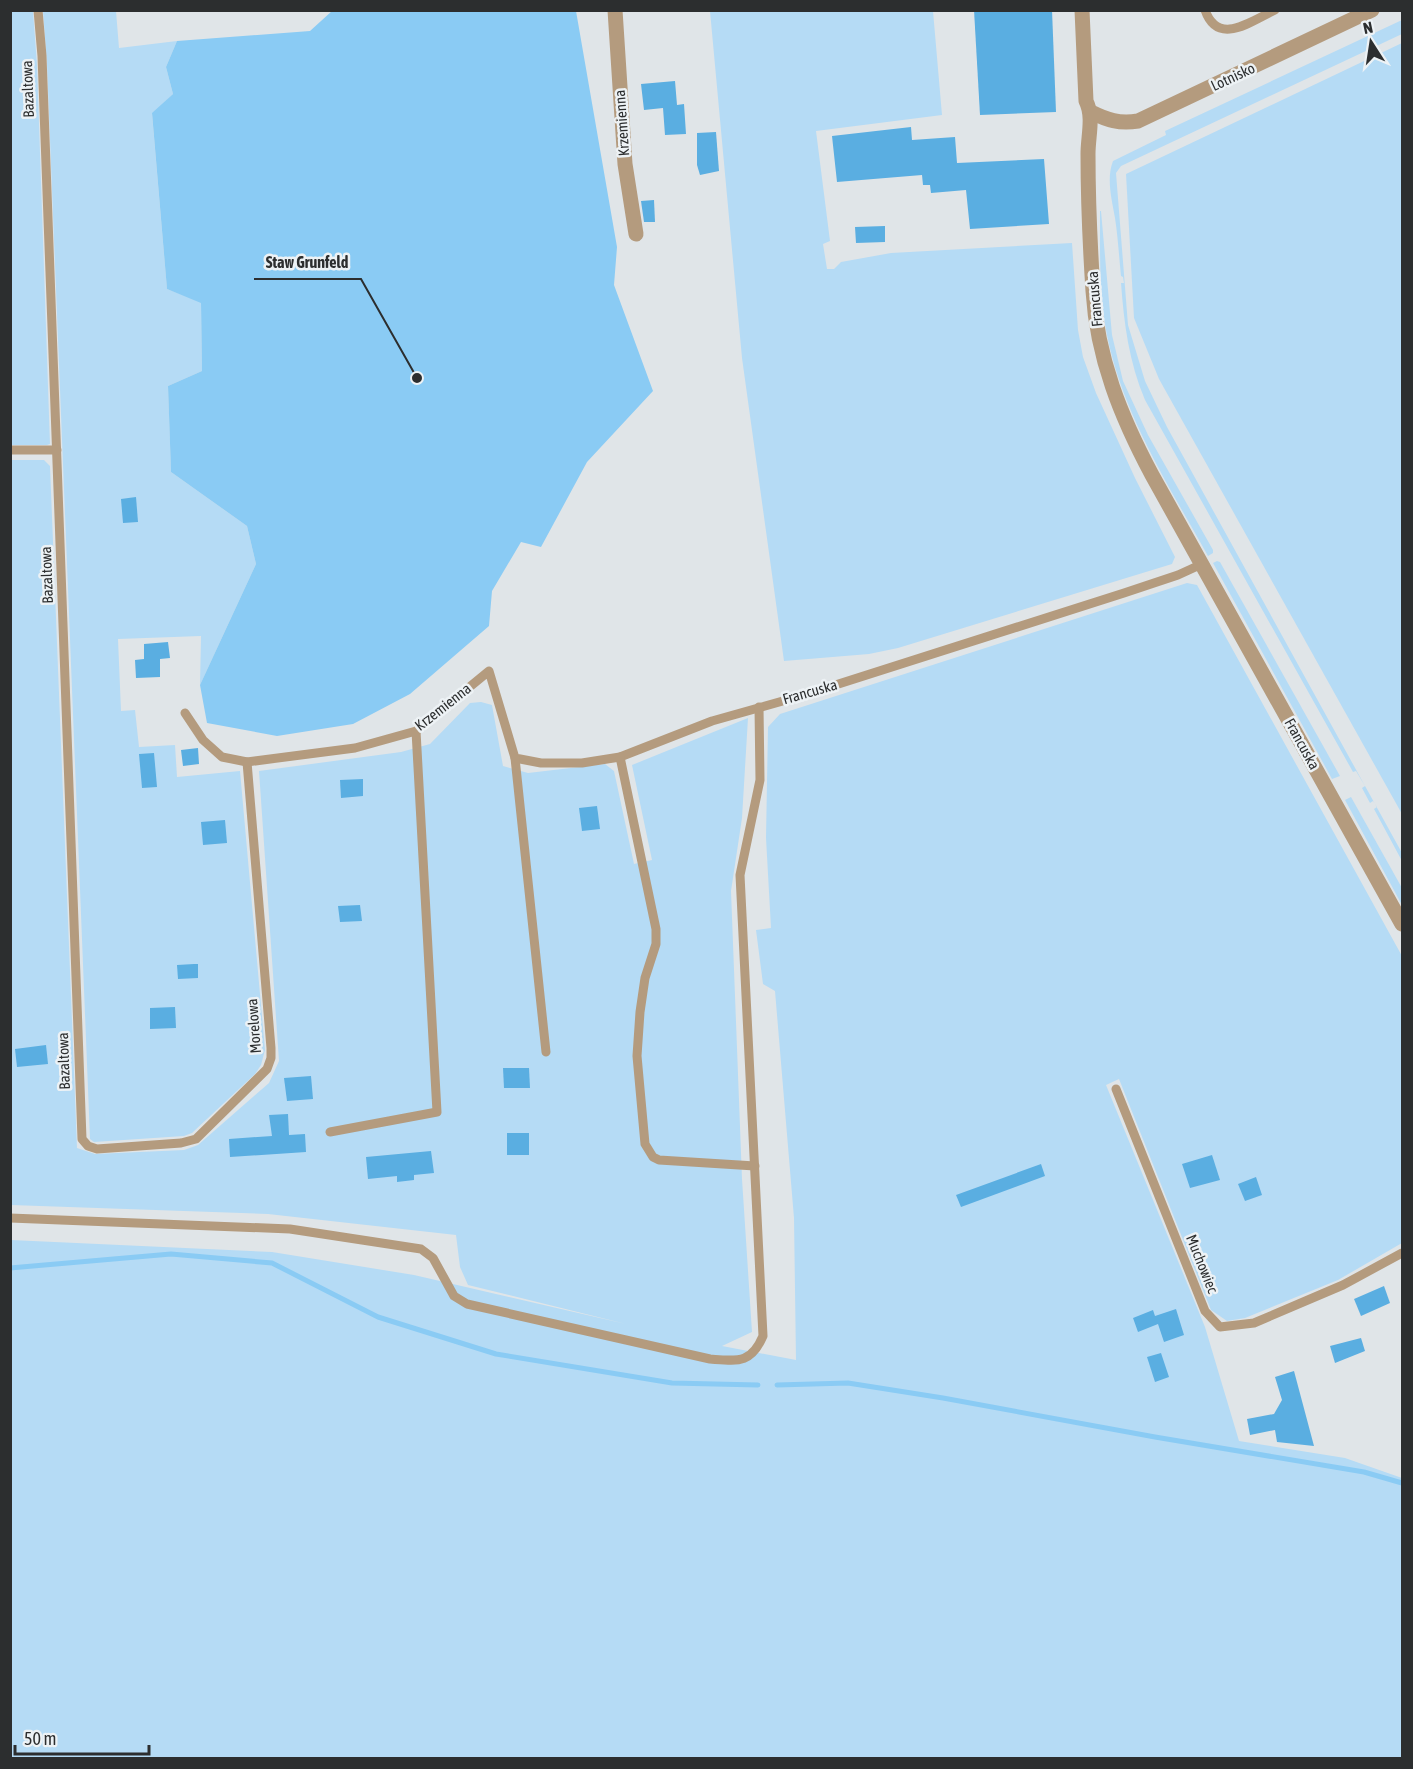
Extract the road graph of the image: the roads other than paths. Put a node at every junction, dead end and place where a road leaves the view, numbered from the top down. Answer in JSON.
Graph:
{"nodes":[{"id":1,"x":38,"y":10,"type":"edge"},
{"id":2,"x":615,"y":10,"type":"edge"},
{"id":3,"x":1082,"y":10,"type":"edge"},
{"id":4,"x":1205,"y":10,"type":"edge"},
{"id":5,"x":1275,"y":10,"type":"edge"},
{"id":6,"x":1372,"y":10,"type":"edge"},
{"id":7,"x":1091,"y":112,"type":"junction"},
{"id":8,"x":636,"y":234,"type":"dead end"},
{"id":9,"x":10,"y":450,"type":"edge"},
{"id":10,"x":57,"y":450,"type":"junction"},
{"id":11,"x":1202,"y":564,"type":"junction"},
{"id":12,"x":759,"y":707,"type":"junction"},
{"id":13,"x":185,"y":713,"type":"dead end"},
{"id":14,"x":416,"y":731,"type":"junction"},
{"id":15,"x":620,"y":757,"type":"junction"},
{"id":16,"x":514,"y":758,"type":"junction"},
{"id":17,"x":247,"y":762,"type":"junction"},
{"id":18,"x":1402,"y":924,"type":"edge"},
{"id":19,"x":546,"y":1052,"type":"dead end"},
{"id":20,"x":1116,"y":1089,"type":"dead end"},
{"id":21,"x":330,"y":1132,"type":"dead end"},
{"id":22,"x":82,"y":1139,"type":"joint"},
{"id":23,"x":755,"y":1166,"type":"junction"},
{"id":24,"x":10,"y":1218,"type":"edge"},
{"id":25,"x":1402,"y":1253,"type":"edge"}],
"edges":[{"from":1,"to":10,"type":"lane","name":"Bazaltowa"},
{"from":2,"to":8,"type":"street","name":"Krzemienna"},
{"from":3,"to":7,"type":"street","name":"Francuska"},
{"from":4,"to":5,"type":"lane"},
{"from":6,"to":7,"type":"street","name":"Lotnisko"},
{"from":7,"to":11,"type":"street","name":"Francuska"},
{"from":9,"to":10,"type":"lane"},
{"from":10,"to":22,"type":"lane","name":"Bazaltowa"},
{"from":11,"to":12,"type":"lane","name":"Francuska"},
{"from":11,"to":18,"type":"street","name":"Francuska"},
{"from":12,"to":15,"type":"lane","name":"Francuska"},
{"from":12,"to":23,"type":"lane"},
{"from":13,"to":17,"type":"lane","name":"Krzemienna"},
{"from":14,"to":16,"type":"lane","name":"Krzemienna"},
{"from":14,"to":17,"type":"lane","name":"Krzemienna"},
{"from":14,"to":21,"type":"lane"},
{"from":15,"to":16,"type":"lane"},
{"from":15,"to":23,"type":"lane"},
{"from":16,"to":19,"type":"lane"},
{"from":17,"to":22,"type":"lane","name":"Morelowa"},
{"from":20,"to":25,"type":"lane","name":"Muchowiec"},
{"from":23,"to":24,"type":"lane"}]}
